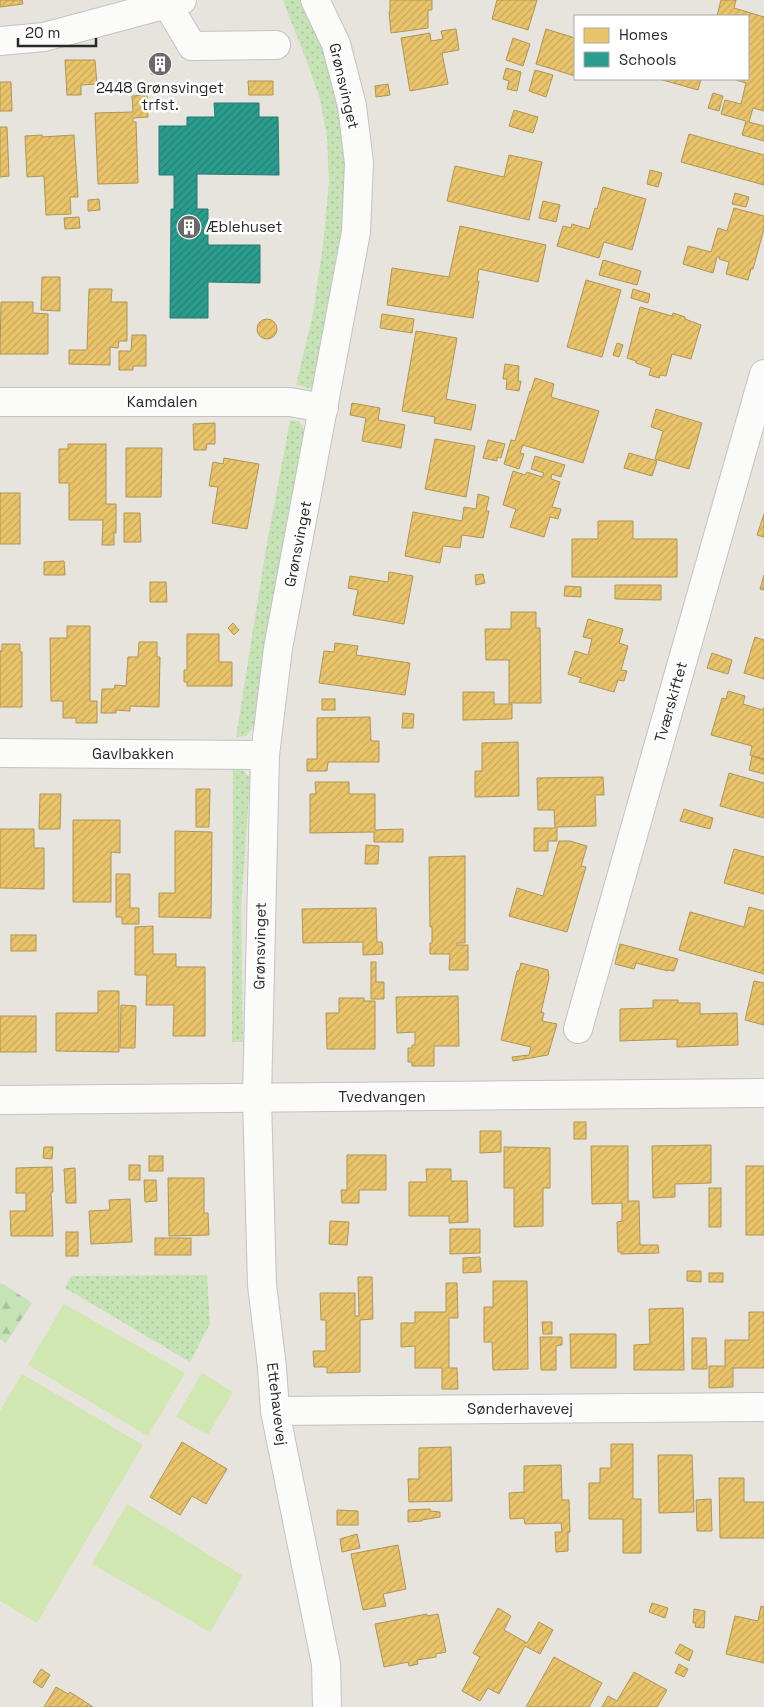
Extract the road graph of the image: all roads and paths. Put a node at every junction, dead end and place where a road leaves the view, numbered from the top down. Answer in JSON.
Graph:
{"nodes":[{"id":1,"x":315,"y":0,"type":"edge"},
{"id":2,"x":175,"y":2,"type":"edge"},
{"id":3,"x":0,"y":41,"type":"edge"},
{"id":4,"x":276,"y":45,"type":"dead end"},
{"id":5,"x":764,"y":374,"type":"edge"},
{"id":6,"x":0,"y":402,"type":"edge"},
{"id":7,"x":324,"y":408,"type":"junction"},
{"id":8,"x":0,"y":753,"type":"edge"},
{"id":9,"x":265,"y":755,"type":"junction"},
{"id":10,"x":578,"y":1029,"type":"dead end"},
{"id":11,"x":764,"y":1093,"type":"edge"},
{"id":12,"x":257,"y":1098,"type":"junction"},
{"id":13,"x":0,"y":1100,"type":"edge"},
{"id":14,"x":764,"y":1407,"type":"edge"},
{"id":15,"x":275,"y":1410,"type":"junction"},
{"id":16,"x":327,"y":1707,"type":"edge"}],
"edges":[{"from":1,"to":7,"type":"street","name":"Grønsvinget"},
{"from":2,"to":3,"type":"street"},
{"from":2,"to":4,"type":"street"},
{"from":5,"to":10,"type":"street","name":"Tværskiftet"},
{"from":6,"to":7,"type":"street","name":"Kamdalen"},
{"from":7,"to":9,"type":"street","name":"Grønsvinget"},
{"from":8,"to":9,"type":"street","name":"Gavlbakken"},
{"from":9,"to":12,"type":"street","name":"Grønsvinget"},
{"from":11,"to":12,"type":"street","name":"Tvedvangen"},
{"from":12,"to":13,"type":"street","name":"Tvedvangen"},
{"from":12,"to":15,"type":"street","name":"Ettehavevej"},
{"from":14,"to":15,"type":"street","name":"Sønderhavevej"},
{"from":15,"to":16,"type":"street","name":"Ettehavevej"}]}
